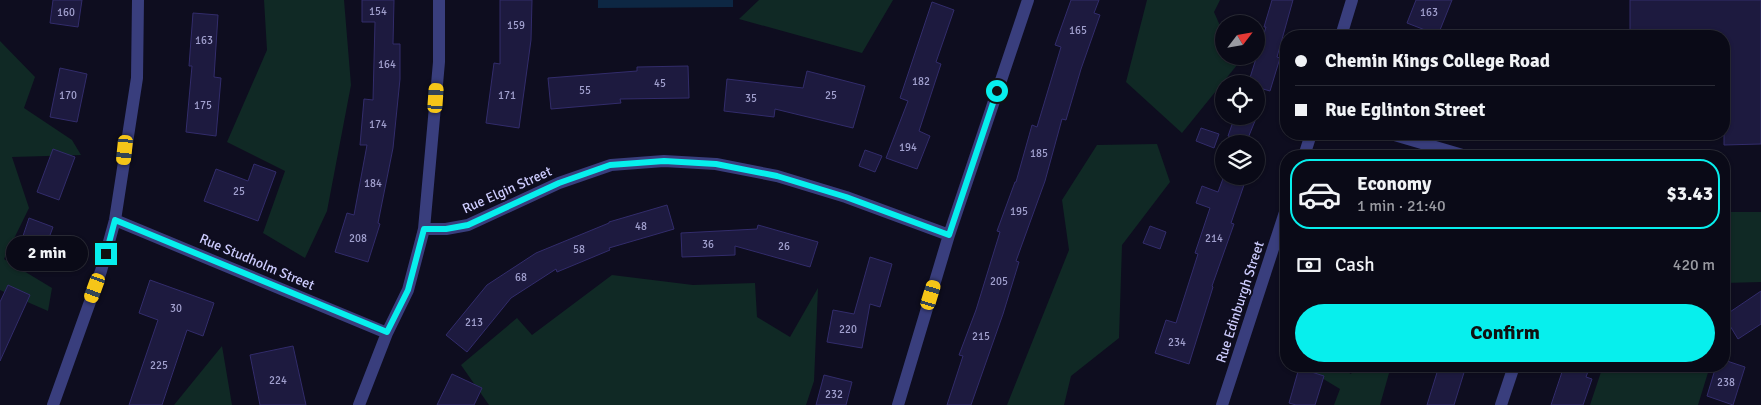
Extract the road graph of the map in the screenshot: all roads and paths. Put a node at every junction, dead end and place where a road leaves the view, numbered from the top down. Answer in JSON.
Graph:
{"nodes":[{"id":1,"x":138,"y":0,"type":"edge"},
{"id":2,"x":439,"y":0,"type":"edge"},
{"id":3,"x":1028,"y":0,"type":"edge"},
{"id":4,"x":1352,"y":0,"type":"edge"},
{"id":5,"x":1343,"y":30,"type":"edge"},
{"id":6,"x":1411,"y":140,"type":"edge"},
{"id":7,"x":1446,"y":150,"type":"edge"},
{"id":8,"x":115,"y":220,"type":"junction"},
{"id":9,"x":1280,"y":227,"type":"edge"},
{"id":10,"x":424,"y":229,"type":"junction"},
{"id":11,"x":949,"y":235,"type":"junction"},
{"id":12,"x":387,"y":332,"type":"junction"},
{"id":13,"x":1512,"y":372,"type":"edge"},
{"id":14,"x":52,"y":405,"type":"edge"},
{"id":15,"x":359,"y":405,"type":"edge"},
{"id":16,"x":898,"y":405,"type":"edge"},
{"id":17,"x":1222,"y":405,"type":"edge"},
{"id":18,"x":1501,"y":405,"type":"edge"}],
"edges":[{"from":1,"to":8,"type":"street"},
{"from":2,"to":10,"type":"street"},
{"from":3,"to":11,"type":"street"},
{"from":4,"to":5,"type":"street"},
{"from":6,"to":7,"type":"street"},
{"from":8,"to":12,"type":"street","name":"Rue Studholm Street"},
{"from":8,"to":14,"type":"street"},
{"from":9,"to":17,"type":"street","name":"Rue Edinburgh Street"},
{"from":10,"to":11,"type":"street","name":"Rue Elgin Street"},
{"from":10,"to":12,"type":"street"},
{"from":11,"to":16,"type":"street"},
{"from":12,"to":15,"type":"street"},
{"from":13,"to":18,"type":"street"}]}
